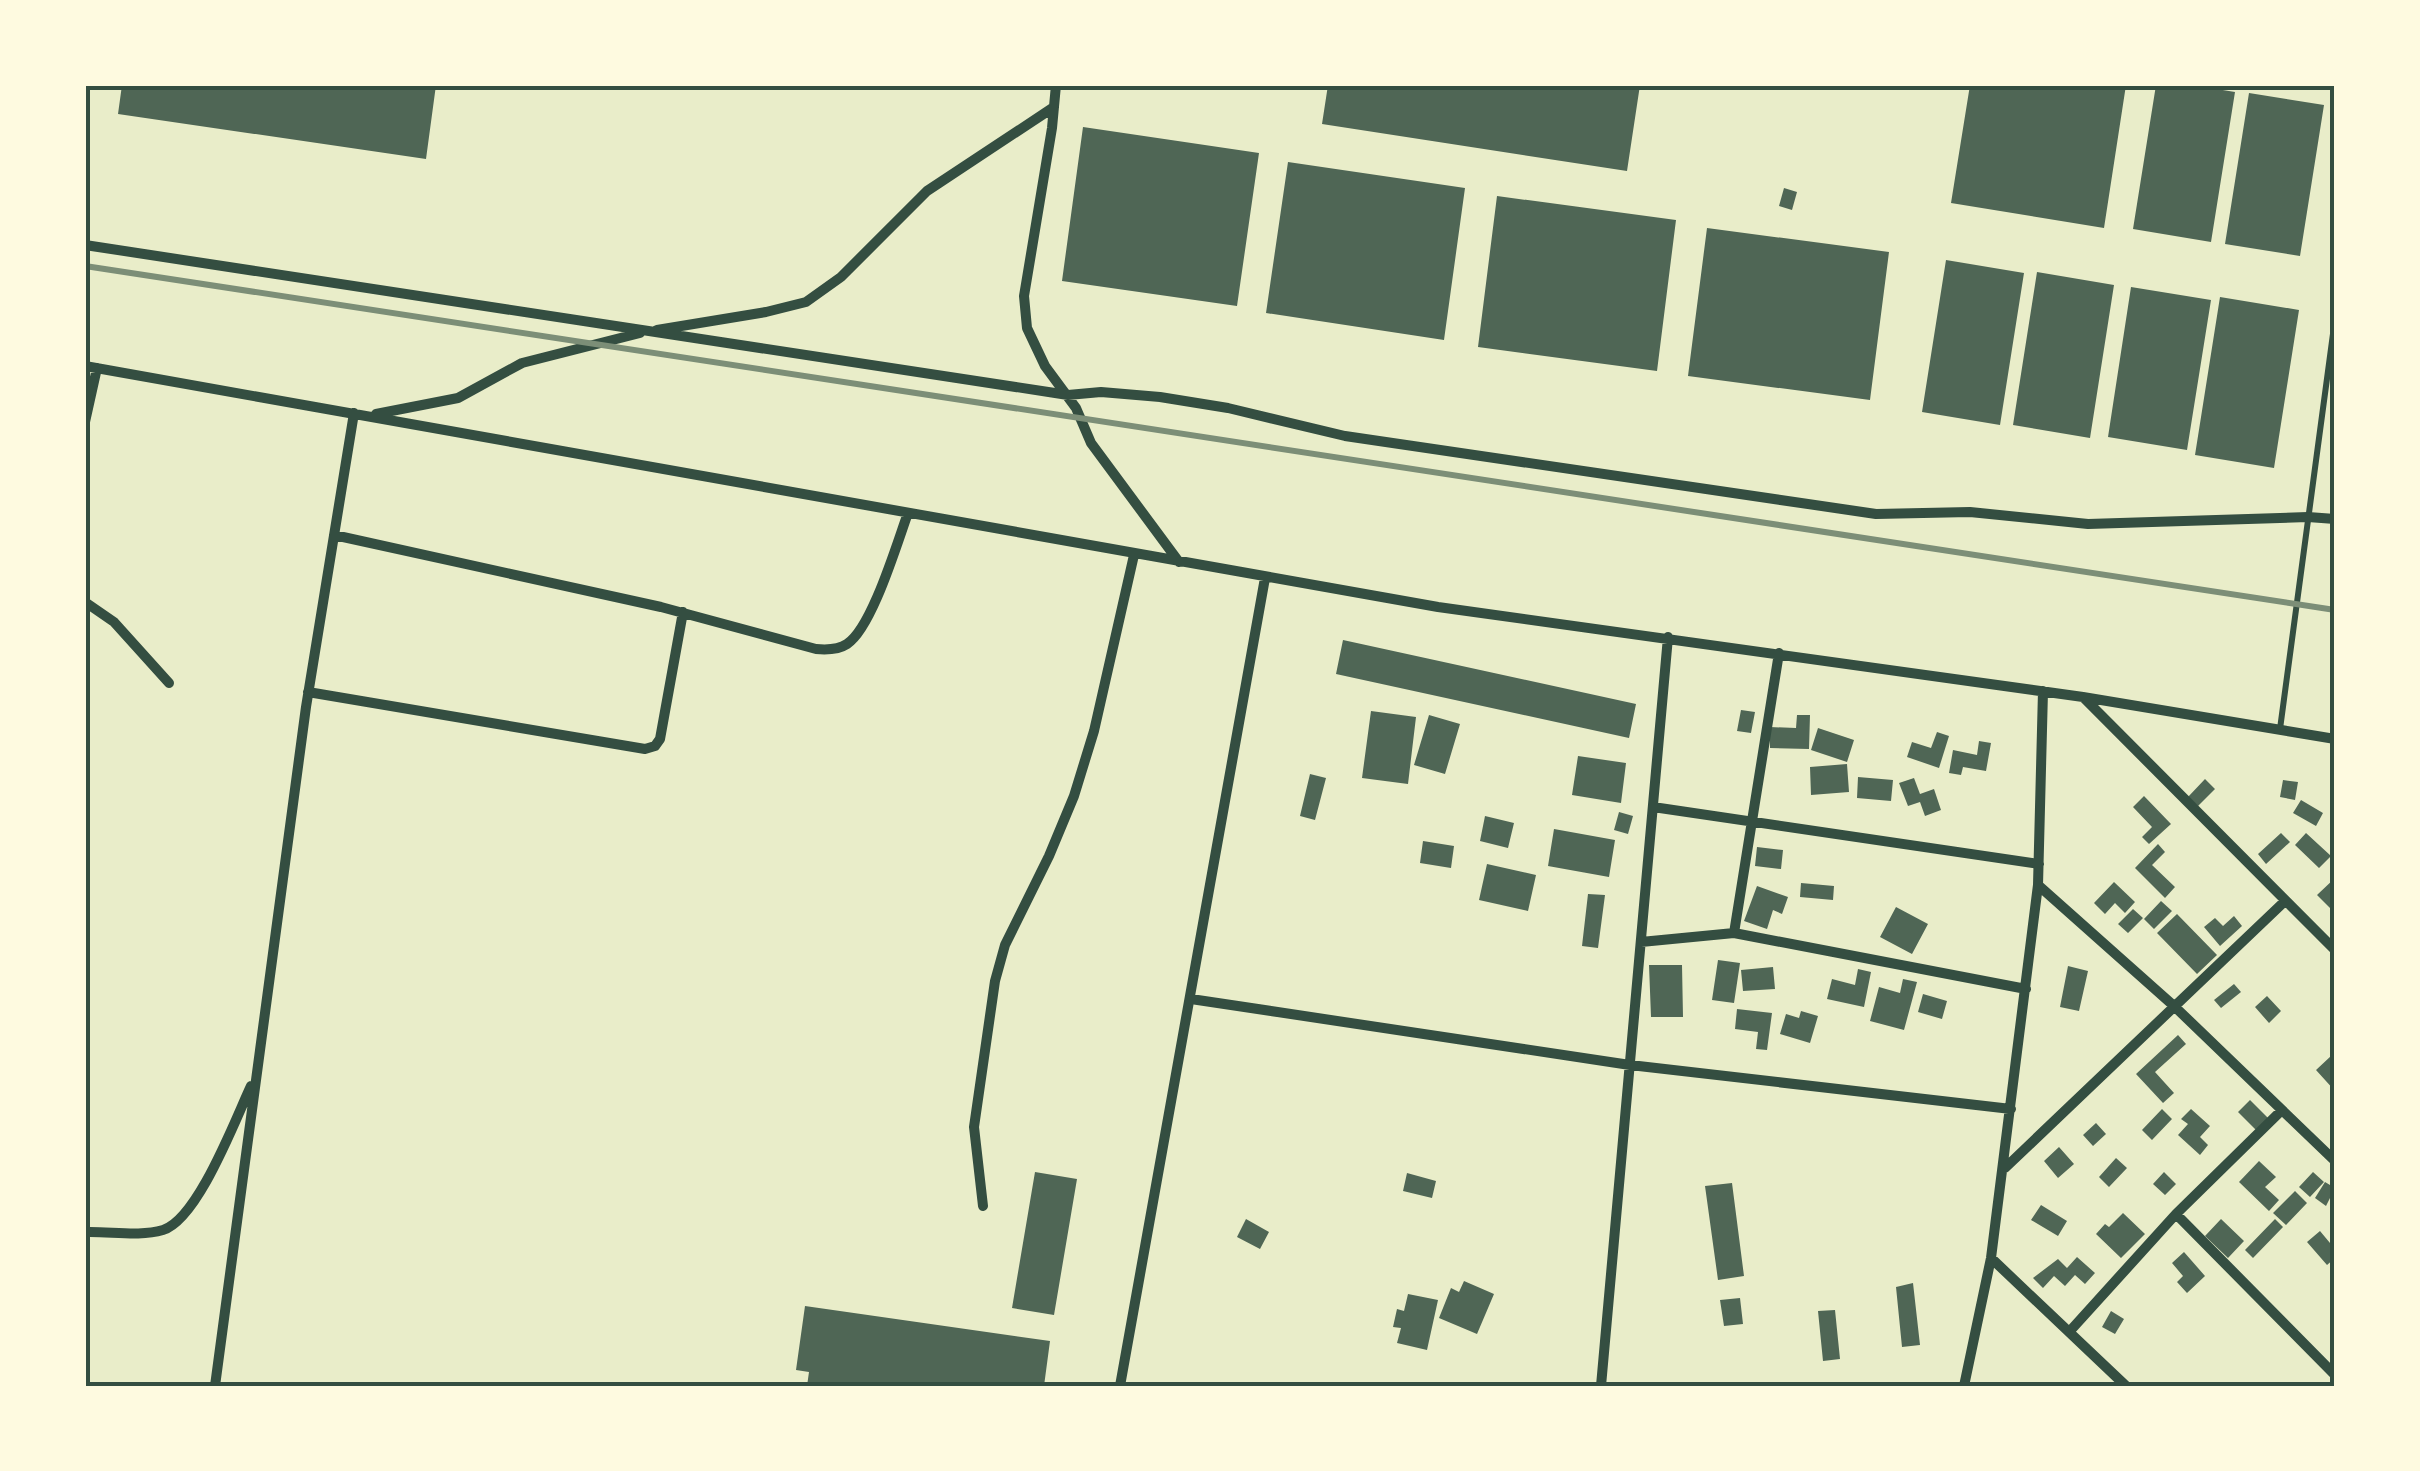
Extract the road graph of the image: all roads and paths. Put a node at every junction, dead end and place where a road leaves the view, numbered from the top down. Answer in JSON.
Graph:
{"nodes":[{"id":1,"x":1056,"y":85,"type":"edge"},
{"id":2,"x":1054,"y":107,"type":"junction"},
{"id":3,"x":85,"y":246,"type":"edge"},
{"id":4,"x":2335,"y":319,"type":"edge"},
{"id":5,"x":646,"y":331,"type":"junction"},
{"id":6,"x":91,"y":367,"type":"edge"},
{"id":7,"x":1068,"y":395,"type":"junction"},
{"id":8,"x":354,"y":413,"type":"junction"},
{"id":9,"x":369,"y":415,"type":"junction"},
{"id":10,"x":85,"y":422,"type":"edge"},
{"id":11,"x":908,"y":513,"type":"junction"},
{"id":12,"x":2308,"y":516,"type":"junction"},
{"id":13,"x":2335,"y":519,"type":"edge"},
{"id":14,"x":334,"y":535,"type":"junction"},
{"id":15,"x":1134,"y":555,"type":"junction"},
{"id":16,"x":1180,"y":563,"type":"junction"},
{"id":17,"x":1265,"y":578,"type":"junction"},
{"id":18,"x":85,"y":602,"type":"edge"},
{"id":19,"x":683,"y":612,"type":"junction"},
{"id":20,"x":1668,"y":637,"type":"junction"},
{"id":21,"x":1779,"y":653,"type":"junction"},
{"id":22,"x":169,"y":684,"type":"dead end"},
{"id":23,"x":2043,"y":691,"type":"junction"},
{"id":24,"x":308,"y":692,"type":"junction"},
{"id":25,"x":2083,"y":697,"type":"junction"},
{"id":26,"x":2280,"y":730,"type":"junction"},
{"id":27,"x":2335,"y":738,"type":"edge"},
{"id":28,"x":1653,"y":807,"type":"junction"},
{"id":29,"x":1754,"y":822,"type":"junction"},
{"id":30,"x":2038,"y":864,"type":"junction"},
{"id":31,"x":2038,"y":885,"type":"junction"},
{"id":32,"x":2285,"y":901,"type":"junction"},
{"id":33,"x":1734,"y":933,"type":"junction"},
{"id":34,"x":1641,"y":942,"type":"junction"},
{"id":35,"x":2335,"y":950,"type":"edge"},
{"id":36,"x":2026,"y":989,"type":"junction"},
{"id":37,"x":1191,"y":998,"type":"junction"},
{"id":38,"x":2174,"y":1006,"type":"junction"},
{"id":39,"x":1630,"y":1064,"type":"junction"},
{"id":40,"x":256,"y":1076,"type":"junction"},
{"id":41,"x":2011,"y":1109,"type":"junction"},
{"id":42,"x":2282,"y":1110,"type":"junction"},
{"id":43,"x":2335,"y":1161,"type":"edge"},
{"id":44,"x":2004,"y":1169,"type":"junction"},
{"id":45,"x":982,"y":1206,"type":"dead end"},
{"id":46,"x":2176,"y":1214,"type":"junction"},
{"id":47,"x":85,"y":1232,"type":"edge"},
{"id":48,"x":1992,"y":1258,"type":"junction"},
{"id":49,"x":2070,"y":1331,"type":"junction"},
{"id":50,"x":2335,"y":1375,"type":"edge"},
{"id":51,"x":214,"y":1386,"type":"edge"},
{"id":52,"x":1120,"y":1386,"type":"edge"},
{"id":53,"x":1601,"y":1386,"type":"edge"},
{"id":54,"x":1964,"y":1386,"type":"edge"},
{"id":55,"x":2126,"y":1386,"type":"edge"}],
"edges":[{"from":1,"to":2,"type":"street"},
{"from":2,"to":5,"type":"street"},
{"from":2,"to":7,"type":"street"},
{"from":3,"to":5,"type":"street"},
{"from":4,"to":12,"type":"lane"},
{"from":5,"to":7,"type":"street"},
{"from":5,"to":9,"type":"street"},
{"from":6,"to":8,"type":"street"},
{"from":6,"to":10,"type":"street"},
{"from":7,"to":12,"type":"street"},
{"from":7,"to":16,"type":"street"},
{"from":8,"to":9,"type":"street"},
{"from":8,"to":14,"type":"street"},
{"from":9,"to":11,"type":"street"},
{"from":11,"to":15,"type":"street"},
{"from":11,"to":19,"type":"street"},
{"from":12,"to":13,"type":"street"},
{"from":12,"to":26,"type":"lane"},
{"from":14,"to":19,"type":"street"},
{"from":14,"to":24,"type":"street"},
{"from":15,"to":16,"type":"street"},
{"from":15,"to":45,"type":"street"},
{"from":16,"to":17,"type":"street"},
{"from":17,"to":20,"type":"street"},
{"from":17,"to":37,"type":"street"},
{"from":18,"to":22,"type":"street"},
{"from":19,"to":24,"type":"street"},
{"from":20,"to":21,"type":"street"},
{"from":20,"to":28,"type":"street"},
{"from":21,"to":23,"type":"street"},
{"from":21,"to":29,"type":"street"},
{"from":23,"to":25,"type":"street"},
{"from":23,"to":30,"type":"street"},
{"from":24,"to":40,"type":"street"},
{"from":25,"to":26,"type":"street"},
{"from":25,"to":32,"type":"street"},
{"from":26,"to":27,"type":"street"},
{"from":28,"to":29,"type":"street"},
{"from":28,"to":34,"type":"street"},
{"from":29,"to":30,"type":"street"},
{"from":29,"to":33,"type":"street"},
{"from":30,"to":31,"type":"street"},
{"from":31,"to":36,"type":"street"},
{"from":31,"to":38,"type":"street"},
{"from":32,"to":35,"type":"street"},
{"from":32,"to":38,"type":"street"},
{"from":33,"to":34,"type":"street"},
{"from":33,"to":36,"type":"street"},
{"from":34,"to":39,"type":"street"},
{"from":36,"to":41,"type":"street"},
{"from":37,"to":39,"type":"street"},
{"from":37,"to":52,"type":"street"},
{"from":38,"to":42,"type":"street"},
{"from":38,"to":44,"type":"street"},
{"from":39,"to":41,"type":"street"},
{"from":39,"to":53,"type":"street"},
{"from":40,"to":47,"type":"street"},
{"from":40,"to":51,"type":"street"},
{"from":41,"to":44,"type":"street"},
{"from":42,"to":43,"type":"street"},
{"from":42,"to":46,"type":"street"},
{"from":44,"to":48,"type":"street"},
{"from":46,"to":49,"type":"street"},
{"from":46,"to":50,"type":"street"},
{"from":48,"to":49,"type":"street"},
{"from":48,"to":54,"type":"street"},
{"from":49,"to":55,"type":"street"}]}
